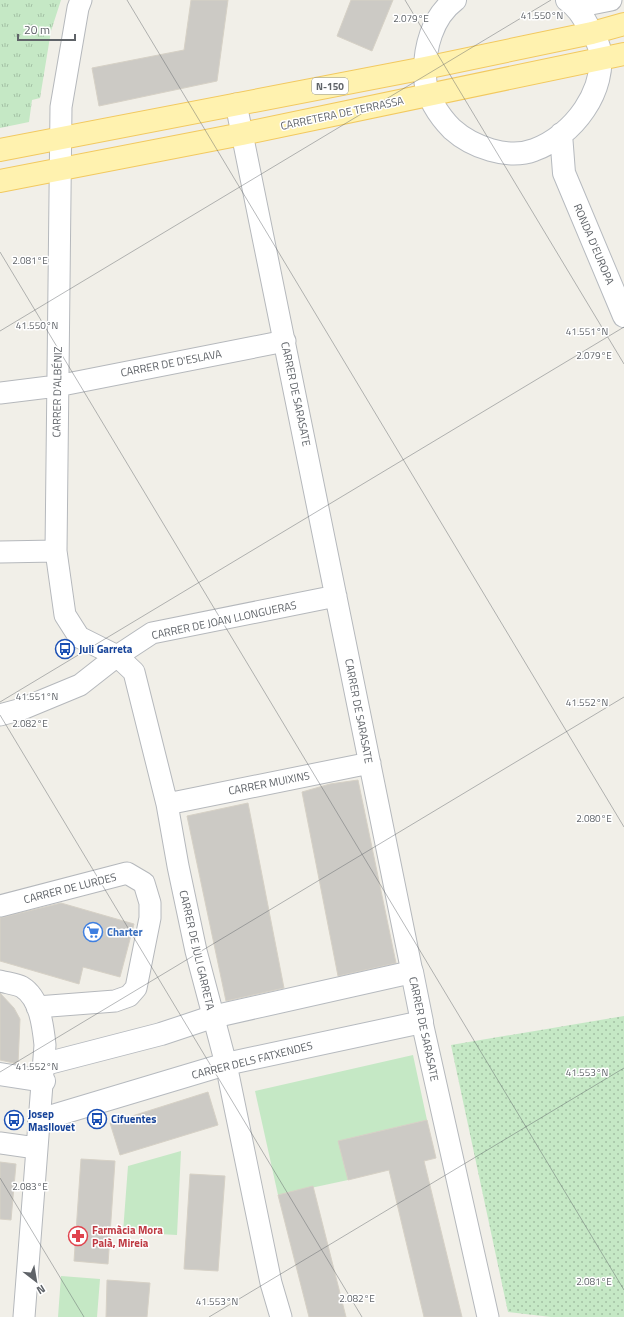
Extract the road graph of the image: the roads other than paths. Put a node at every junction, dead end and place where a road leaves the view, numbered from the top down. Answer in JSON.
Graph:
{"nodes":[{"id":1,"x":81,"y":0,"type":"edge"},
{"id":2,"x":611,"y":0,"type":"edge"},
{"id":3,"x":451,"y":2,"type":"edge"},
{"id":4,"x":572,"y":3,"type":"edge"},
{"id":5,"x":624,"y":24,"type":"edge"},
{"id":6,"x":592,"y":33,"type":"junction"},
{"id":7,"x":612,"y":58,"type":"edge"},
{"id":8,"x":425,"y":68,"type":"junction"},
{"id":9,"x":429,"y":94,"type":"junction"},
{"id":10,"x":236,"y":104,"type":"junction"},
{"id":11,"x":242,"y":134,"type":"junction"},
{"id":12,"x":561,"y":134,"type":"junction"},
{"id":13,"x":62,"y":138,"type":"junction"},
{"id":14,"x":0,"y":150,"type":"edge"},
{"id":15,"x":534,"y":150,"type":"junction"},
{"id":16,"x":60,"y":169,"type":"junction"},
{"id":17,"x":564,"y":173,"type":"junction"},
{"id":18,"x":0,"y":181,"type":"edge"},
{"id":19,"x":624,"y":316,"type":"edge"},
{"id":20,"x":285,"y":341,"type":"junction"},
{"id":21,"x":57,"y":386,"type":"junction"},
{"id":22,"x":0,"y":393,"type":"edge"},
{"id":23,"x":56,"y":551,"type":"junction"},
{"id":24,"x":0,"y":552,"type":"edge"},
{"id":25,"x":336,"y":596,"type":"junction"},
{"id":26,"x":65,"y":615,"type":"joint"},
{"id":27,"x":117,"y":656,"type":"junction"},
{"id":28,"x":0,"y":715,"type":"edge"},
{"id":29,"x":370,"y":763,"type":"junction"},
{"id":30,"x":168,"y":804,"type":"junction"},
{"id":31,"x":0,"y":906,"type":"edge"},
{"id":32,"x":412,"y":972,"type":"junction"},
{"id":33,"x":0,"y":981,"type":"edge"},
{"id":34,"x":35,"y":1002,"type":"junction"},
{"id":35,"x":212,"y":1017,"type":"junction"},
{"id":36,"x":422,"y":1022,"type":"junction"},
{"id":37,"x":226,"y":1064,"type":"junction"},
{"id":38,"x":44,"y":1072,"type":"junction"},
{"id":39,"x":0,"y":1074,"type":"edge"},
{"id":40,"x":39,"y":1120,"type":"junction"},
{"id":41,"x":0,"y":1143,"type":"edge"},
{"id":42,"x":36,"y":1148,"type":"junction"},
{"id":43,"x":24,"y":1317,"type":"edge"},
{"id":44,"x":281,"y":1317,"type":"edge"},
{"id":45,"x":488,"y":1317,"type":"edge"}],
"edges":[{"from":1,"to":13,"type":"street"},
{"from":2,"to":4,"type":"street"},
{"from":3,"to":8,"type":"street"},
{"from":4,"to":6,"type":"street"},
{"from":5,"to":6,"type":"main road","number":"N-150"},
{"from":6,"to":7,"type":"street"},
{"from":6,"to":8,"type":"main road","number":"N-150"},
{"from":7,"to":9,"type":"main road","name":"CARRETERA DE TERRASSA"},
{"from":7,"to":12,"type":"street"},
{"from":8,"to":9,"type":"street"},
{"from":8,"to":10,"type":"main road","number":"N-150"},
{"from":9,"to":11,"type":"main road","name":"CARRETERA DE TERRASSA"},
{"from":9,"to":15,"type":"street"},
{"from":10,"to":11,"type":"street","name":"CARRER DE SARASATE"},
{"from":10,"to":13,"type":"main road","number":"N-150"},
{"from":11,"to":16,"type":"main road","name":"CARRETERA DE TERRASSA"},
{"from":11,"to":20,"type":"street","name":"CARRER DE SARASATE"},
{"from":12,"to":15,"type":"street"},
{"from":12,"to":17,"type":"street","name":"RONDA D'EUROPA"},
{"from":13,"to":14,"type":"main road","number":"N-150"},
{"from":13,"to":16,"type":"street"},
{"from":15,"to":17,"type":"street","name":"RONDA D'EUROPA"},
{"from":16,"to":18,"type":"main road","name":"CARRETERA DE TERRASSA"},
{"from":16,"to":21,"type":"street","name":"CARRER D'ALBÉNIZ"},
{"from":17,"to":19,"type":"street","name":"RONDA D'EUROPA"},
{"from":20,"to":21,"type":"street","name":"CARRER DE D'ESLAVA"},
{"from":20,"to":25,"type":"street","name":"CARRER DE SARASATE"},
{"from":21,"to":22,"type":"street","name":"CARRER DE D'ESLAVA"},
{"from":21,"to":23,"type":"street","name":"CARRER D'ALBÉNIZ"},
{"from":23,"to":24,"type":"street"},
{"from":23,"to":26,"type":"street","name":"CARRER D'ALBÉNIZ"},
{"from":25,"to":27,"type":"street","name":"CARRER DE JOAN LLONGUERAS"},
{"from":25,"to":29,"type":"street","name":"CARRER DE SARASATE"},
{"from":26,"to":27,"type":"street","name":"CARRER DE JULI GARRETA"},
{"from":27,"to":28,"type":"street","name":"CARRER DE JOAN LLONGUERAS"},
{"from":27,"to":30,"type":"street","name":"CARRER DE JULI GARRETA"},
{"from":29,"to":30,"type":"street","name":"CARRER MUIXINS"},
{"from":29,"to":32,"type":"street","name":"CARRER DE SARASATE"},
{"from":30,"to":35,"type":"street","name":"CARRER DE JULI GARRETA"},
{"from":31,"to":34,"type":"street","name":"CARRER DE LURDES"},
{"from":32,"to":35,"type":"street"},
{"from":32,"to":36,"type":"street","name":"CARRER DE SARASATE"},
{"from":33,"to":34,"type":"street"},
{"from":34,"to":38,"type":"street"},
{"from":35,"to":37,"type":"street","name":"CARRER DE JULI GARRETA"},
{"from":35,"to":38,"type":"street"},
{"from":36,"to":37,"type":"street","name":"CARRER DELS FATXENDES"},
{"from":36,"to":45,"type":"street","name":"CARRER DE SARASATE"},
{"from":37,"to":40,"type":"street","name":"CARRER DELS FATXENDES"},
{"from":37,"to":44,"type":"street","name":"CARRER DE JULI GARRETA"},
{"from":38,"to":39,"type":"street"},
{"from":38,"to":40,"type":"street"},
{"from":40,"to":42,"type":"street"},
{"from":41,"to":42,"type":"street"},
{"from":42,"to":43,"type":"street"}]}
